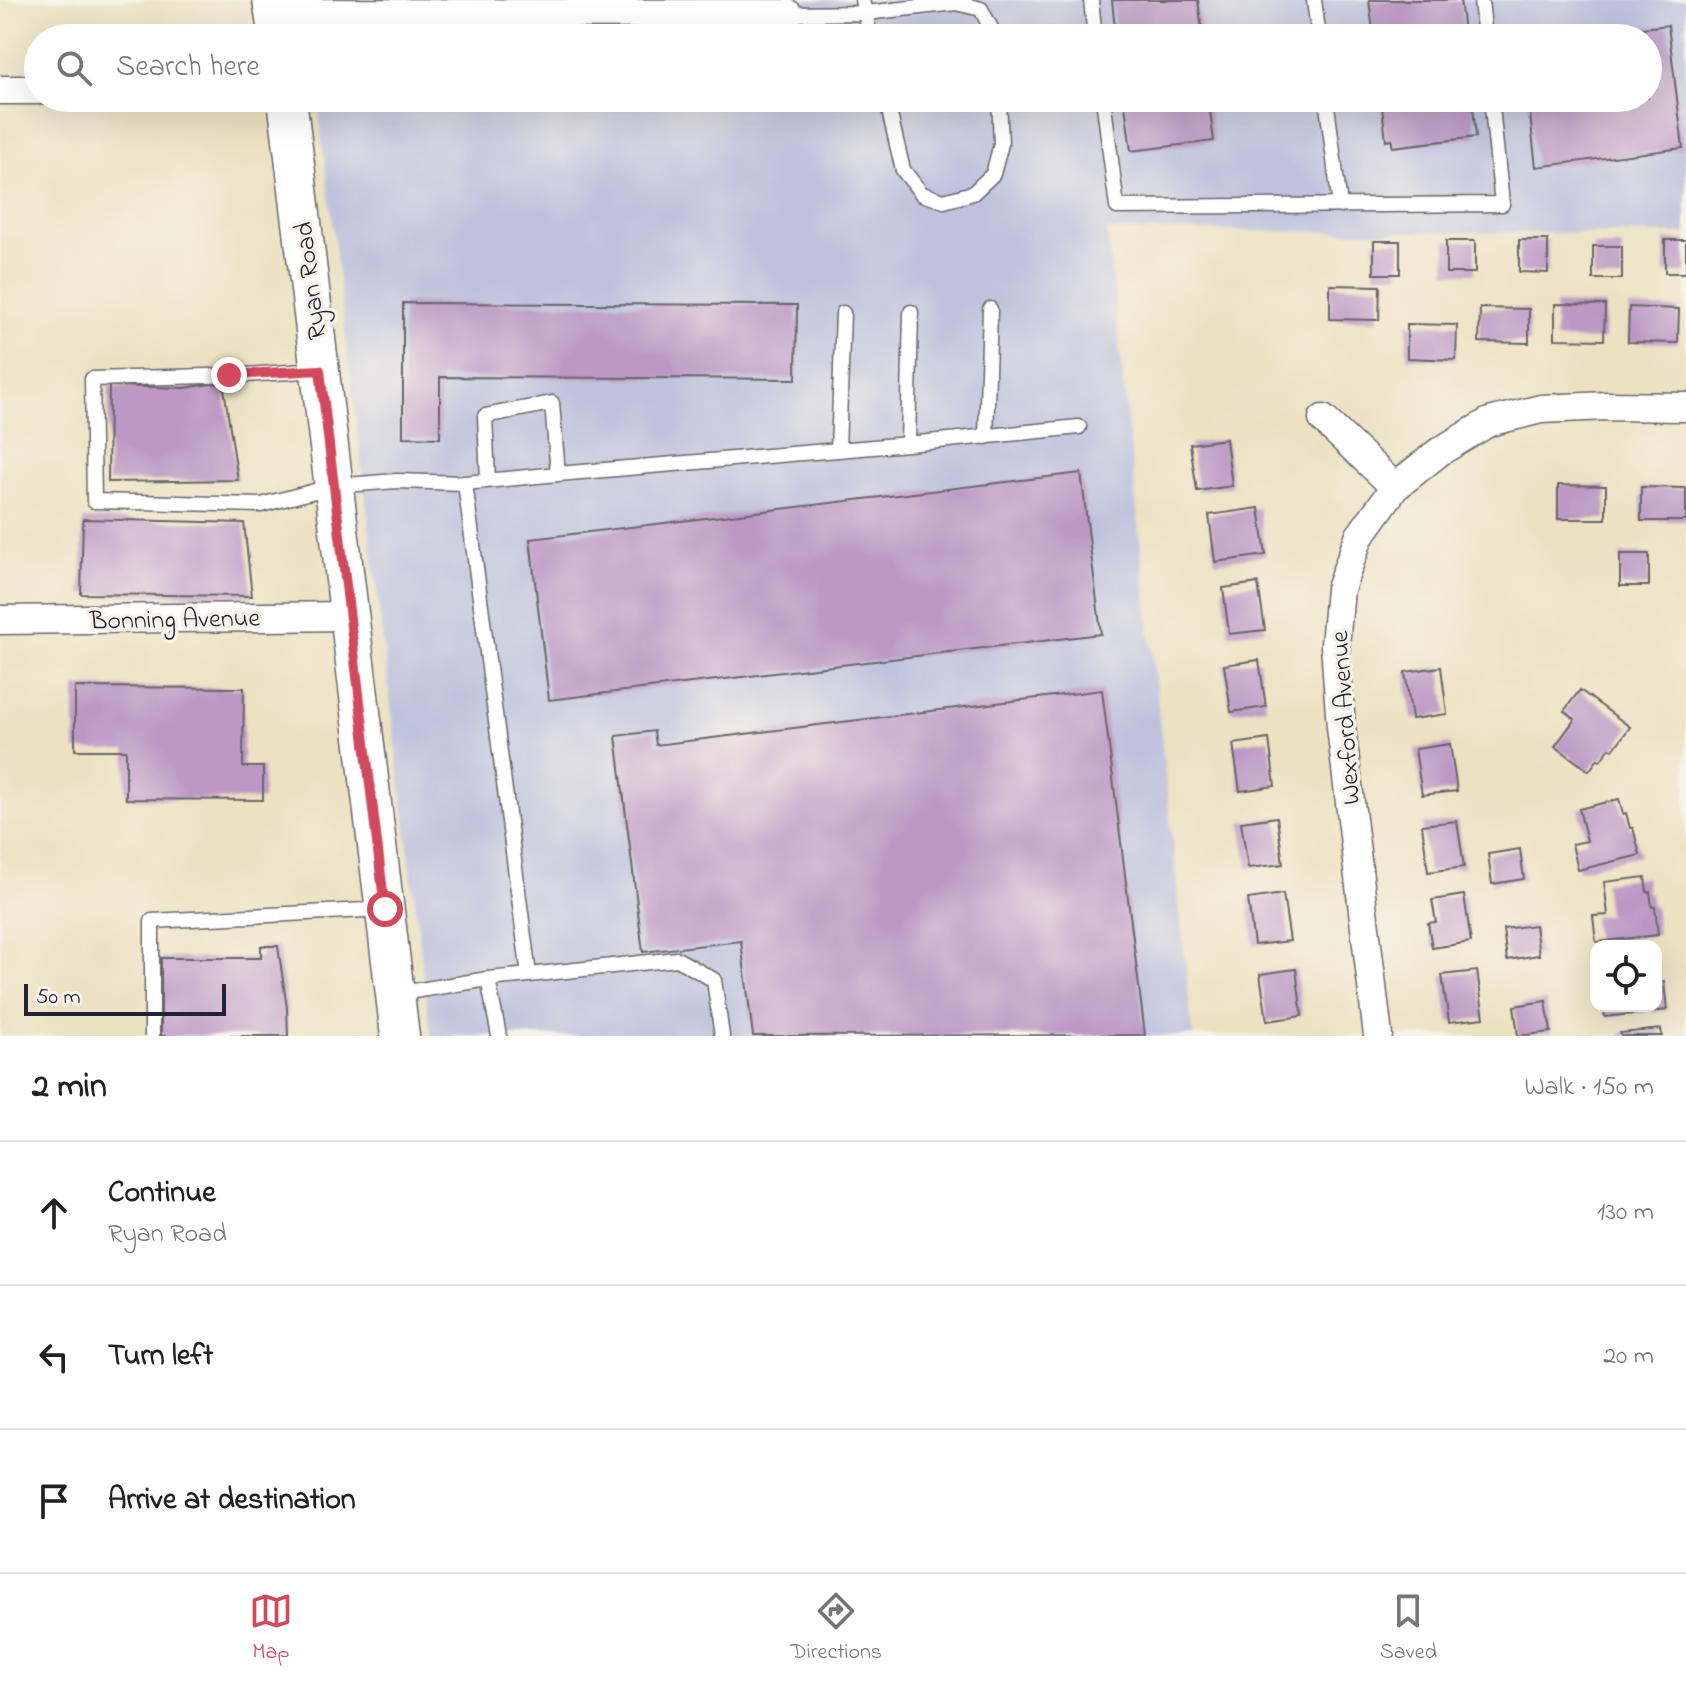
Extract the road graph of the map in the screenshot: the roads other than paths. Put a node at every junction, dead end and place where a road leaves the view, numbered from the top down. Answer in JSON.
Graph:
{"nodes":[{"id":1,"x":1091,"y":0,"type":"edge"},
{"id":2,"x":1314,"y":0,"type":"edge"},
{"id":3,"x":1481,"y":0,"type":"edge"},
{"id":4,"x":395,"y":7,"type":"edge"},
{"id":5,"x":600,"y":7,"type":"edge"},
{"id":6,"x":864,"y":7,"type":"edge"},
{"id":7,"x":788,"y":14,"type":"joint"},
{"id":8,"x":274,"y":17,"type":"edge"},
{"id":9,"x":989,"y":24,"type":"edge"},
{"id":10,"x":1094,"y":24,"type":"edge"},
{"id":11,"x":1317,"y":24,"type":"edge"},
{"id":12,"x":1484,"y":24,"type":"edge"},
{"id":13,"x":0,"y":90,"type":"edge"},
{"id":14,"x":24,"y":90,"type":"edge"},
{"id":15,"x":289,"y":112,"type":"edge"},
{"id":16,"x":889,"y":112,"type":"edge"},
{"id":17,"x":1000,"y":112,"type":"edge"},
{"id":18,"x":1105,"y":112,"type":"edge"},
{"id":19,"x":1328,"y":112,"type":"edge"},
{"id":20,"x":1492,"y":112,"type":"edge"},
{"id":21,"x":1340,"y":206,"type":"junction"},
{"id":22,"x":990,"y":309,"type":"dead end"},
{"id":23,"x":911,"y":312,"type":"dead end"},
{"id":24,"x":843,"y":313,"type":"dead end"},
{"id":25,"x":320,"y":370,"type":"junction"},
{"id":26,"x":1686,"y":407,"type":"edge"},
{"id":27,"x":1323,"y":419,"type":"dead end"},
{"id":28,"x":1079,"y":427,"type":"dead end"},
{"id":29,"x":986,"y":437,"type":"junction"},
{"id":30,"x":908,"y":444,"type":"junction"},
{"id":31,"x":838,"y":450,"type":"junction"},
{"id":32,"x":558,"y":474,"type":"junction"},
{"id":33,"x":488,"y":480,"type":"junction"},
{"id":34,"x":465,"y":483,"type":"junction"},
{"id":35,"x":334,"y":486,"type":"junction"},
{"id":36,"x":1395,"y":487,"type":"junction"},
{"id":37,"x":349,"y":616,"type":"junction"},
{"id":38,"x":0,"y":620,"type":"edge"},
{"id":39,"x":385,"y":909,"type":"junction"},
{"id":40,"x":529,"y":975,"type":"junction"},
{"id":41,"x":488,"y":979,"type":"junction"},
{"id":42,"x":395,"y":994,"type":"junction"},
{"id":43,"x":152,"y":1036,"type":"edge"},
{"id":44,"x":400,"y":1036,"type":"edge"},
{"id":45,"x":499,"y":1036,"type":"edge"},
{"id":46,"x":722,"y":1036,"type":"edge"},
{"id":47,"x":1378,"y":1036,"type":"edge"}],
"edges":[{"from":1,"to":10,"type":"lane"},
{"from":2,"to":11,"type":"lane"},
{"from":3,"to":12,"type":"lane"},
{"from":4,"to":5,"type":"street"},
{"from":4,"to":8,"type":"street"},
{"from":5,"to":7,"type":"street"},
{"from":6,"to":7,"type":"lane"},
{"from":6,"to":9,"type":"lane"},
{"from":13,"to":14,"type":"street"},
{"from":15,"to":25,"type":"main road","name":"Ryan Road"},
{"from":16,"to":17,"type":"lane"},
{"from":18,"to":21,"type":"lane"},
{"from":19,"to":21,"type":"lane"},
{"from":20,"to":21,"type":"lane"},
{"from":22,"to":29,"type":"lane"},
{"from":23,"to":30,"type":"lane"},
{"from":24,"to":31,"type":"lane"},
{"from":25,"to":35,"type":"main road","name":"Ryan Road"},
{"from":25,"to":35,"type":"lane"},
{"from":26,"to":36,"type":"street","name":"Wexford Avenue"},
{"from":27,"to":36,"type":"street"},
{"from":28,"to":29,"type":"lane"},
{"from":29,"to":30,"type":"lane"},
{"from":30,"to":31,"type":"lane"},
{"from":31,"to":32,"type":"lane"},
{"from":32,"to":33,"type":"lane"},
{"from":32,"to":33,"type":"lane"},
{"from":33,"to":34,"type":"lane"},
{"from":34,"to":35,"type":"lane"},
{"from":34,"to":40,"type":"lane"},
{"from":35,"to":37,"type":"main road","name":"Ryan Road"},
{"from":36,"to":47,"type":"street","name":"Wexford Avenue"},
{"from":37,"to":38,"type":"street","name":"Bonning Avenue"},
{"from":37,"to":39,"type":"main road","name":"Ryan Road"},
{"from":39,"to":42,"type":"main road","name":"Ryan Road"},
{"from":39,"to":43,"type":"lane"},
{"from":40,"to":41,"type":"lane"},
{"from":40,"to":46,"type":"lane"},
{"from":41,"to":42,"type":"lane"},
{"from":41,"to":45,"type":"lane"},
{"from":42,"to":44,"type":"main road","name":"Ryan Road"}]}
